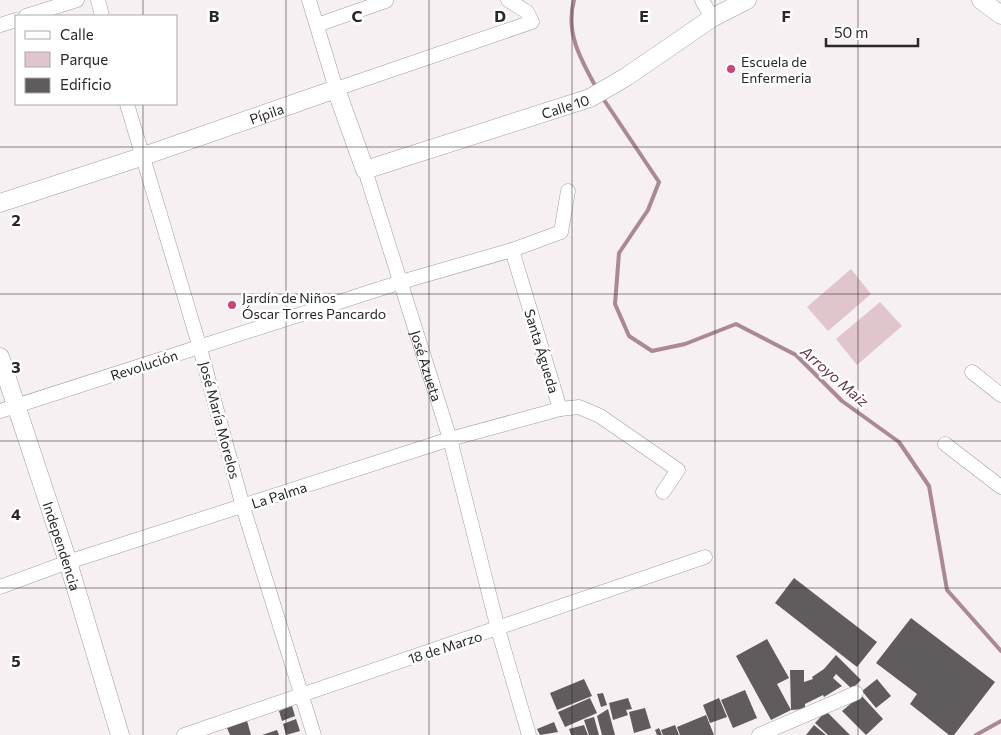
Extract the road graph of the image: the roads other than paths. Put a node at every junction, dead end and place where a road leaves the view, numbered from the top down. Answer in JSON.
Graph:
{"nodes":[{"id":1,"x":77,"y":0,"type":"edge"},
{"id":2,"x":98,"y":0,"type":"edge"},
{"id":3,"x":309,"y":0,"type":"edge"},
{"id":4,"x":508,"y":0,"type":"edge"},
{"id":5,"x":702,"y":0,"type":"edge"},
{"id":6,"x":748,"y":0,"type":"edge"},
{"id":7,"x":981,"y":0,"type":"edge"},
{"id":8,"x":386,"y":1,"type":"dead end"},
{"id":9,"x":1001,"y":14,"type":"edge"},
{"id":10,"x":29,"y":15,"type":"edge"},
{"id":11,"x":102,"y":15,"type":"edge"},
{"id":12,"x":712,"y":18,"type":"junction"},
{"id":13,"x":15,"y":20,"type":"edge"},
{"id":14,"x":0,"y":25,"type":"edge"},
{"id":15,"x":317,"y":25,"type":"junction"},
{"id":16,"x":336,"y":89,"type":"junction"},
{"id":17,"x":126,"y":105,"type":"edge"},
{"id":18,"x":141,"y":157,"type":"junction"},
{"id":19,"x":365,"y":170,"type":"junction"},
{"id":20,"x":568,"y":191,"type":"dead end"},
{"id":21,"x":0,"y":203,"type":"edge"},
{"id":22,"x":512,"y":250,"type":"junction"},
{"id":23,"x":402,"y":282,"type":"junction"},
{"id":24,"x":200,"y":348,"type":"junction"},
{"id":25,"x":0,"y":357,"type":"edge"},
{"id":26,"x":972,"y":372,"type":"dead end"},
{"id":27,"x":1001,"y":395,"type":"edge"},
{"id":28,"x":8,"y":409,"type":"edge"},
{"id":29,"x":560,"y":409,"type":"junction"},
{"id":30,"x":450,"y":439,"type":"junction"},
{"id":31,"x":945,"y":444,"type":"dead end"},
{"id":32,"x":1001,"y":487,"type":"edge"},
{"id":33,"x":663,"y":492,"type":"dead end"},
{"id":34,"x":243,"y":507,"type":"junction"},
{"id":35,"x":706,"y":557,"type":"dead end"},
{"id":36,"x":68,"y":562,"type":"junction"},
{"id":37,"x":0,"y":587,"type":"edge"},
{"id":38,"x":498,"y":629,"type":"junction"},
{"id":39,"x":856,"y":693,"type":"dead end"},
{"id":40,"x":302,"y":694,"type":"junction"},
{"id":41,"x":120,"y":735,"type":"edge"},
{"id":42,"x":184,"y":735,"type":"edge"},
{"id":43,"x":314,"y":735,"type":"edge"},
{"id":44,"x":529,"y":735,"type":"edge"},
{"id":45,"x":758,"y":735,"type":"edge"}],
"edges":[{"from":1,"to":10,"type":"street"},
{"from":2,"to":11,"type":"street"},
{"from":3,"to":15,"type":"street","name":"José Azueta"},
{"from":4,"to":16,"type":"street","name":"Pípila"},
{"from":5,"to":12,"type":"street"},
{"from":6,"to":12,"type":"main road","name":"Calle 10"},
{"from":7,"to":9,"type":"main road"},
{"from":8,"to":15,"type":"street"},
{"from":12,"to":19,"type":"main road","name":"Calle 10"},
{"from":13,"to":14,"type":"street"},
{"from":15,"to":16,"type":"street","name":"José Azueta"},
{"from":16,"to":18,"type":"main road","name":"Pípila"},
{"from":16,"to":19,"type":"main road","name":"José Azueta"},
{"from":17,"to":18,"type":"street","name":"José María Morelos"},
{"from":18,"to":21,"type":"main road","name":"Pípila"},
{"from":18,"to":24,"type":"street","name":"José María Morelos"},
{"from":19,"to":23,"type":"street","name":"José Azueta"},
{"from":20,"to":22,"type":"street","name":"Revolución"},
{"from":22,"to":23,"type":"street","name":"Revolución"},
{"from":22,"to":29,"type":"street","name":"Santa Águeda"},
{"from":23,"to":24,"type":"street","name":"Revolución"},
{"from":23,"to":30,"type":"street","name":"José Azueta"},
{"from":24,"to":28,"type":"street","name":"Revolución"},
{"from":24,"to":34,"type":"street","name":"José María Morelos"},
{"from":25,"to":28,"type":"main road","name":"Independencia"},
{"from":26,"to":27,"type":"street"},
{"from":28,"to":36,"type":"main road","name":"Independencia"},
{"from":29,"to":30,"type":"street","name":"La Palma"},
{"from":29,"to":33,"type":"street","name":"Santa Águeda"},
{"from":30,"to":34,"type":"street","name":"La Palma"},
{"from":30,"to":38,"type":"street","name":"José Azueta"},
{"from":31,"to":32,"type":"street"},
{"from":34,"to":36,"type":"street","name":"La Palma"},
{"from":34,"to":40,"type":"street","name":"José María Morelos"},
{"from":35,"to":38,"type":"street","name":"18 de Marzo"},
{"from":36,"to":37,"type":"street","name":"La Palma"},
{"from":36,"to":41,"type":"main road","name":"Independencia"},
{"from":38,"to":40,"type":"street","name":"18 de Marzo"},
{"from":38,"to":44,"type":"street","name":"José Azueta"},
{"from":39,"to":45,"type":"street"},
{"from":40,"to":42,"type":"street","name":"18 de Marzo"},
{"from":40,"to":43,"type":"street","name":"José María Morelos"}]}
